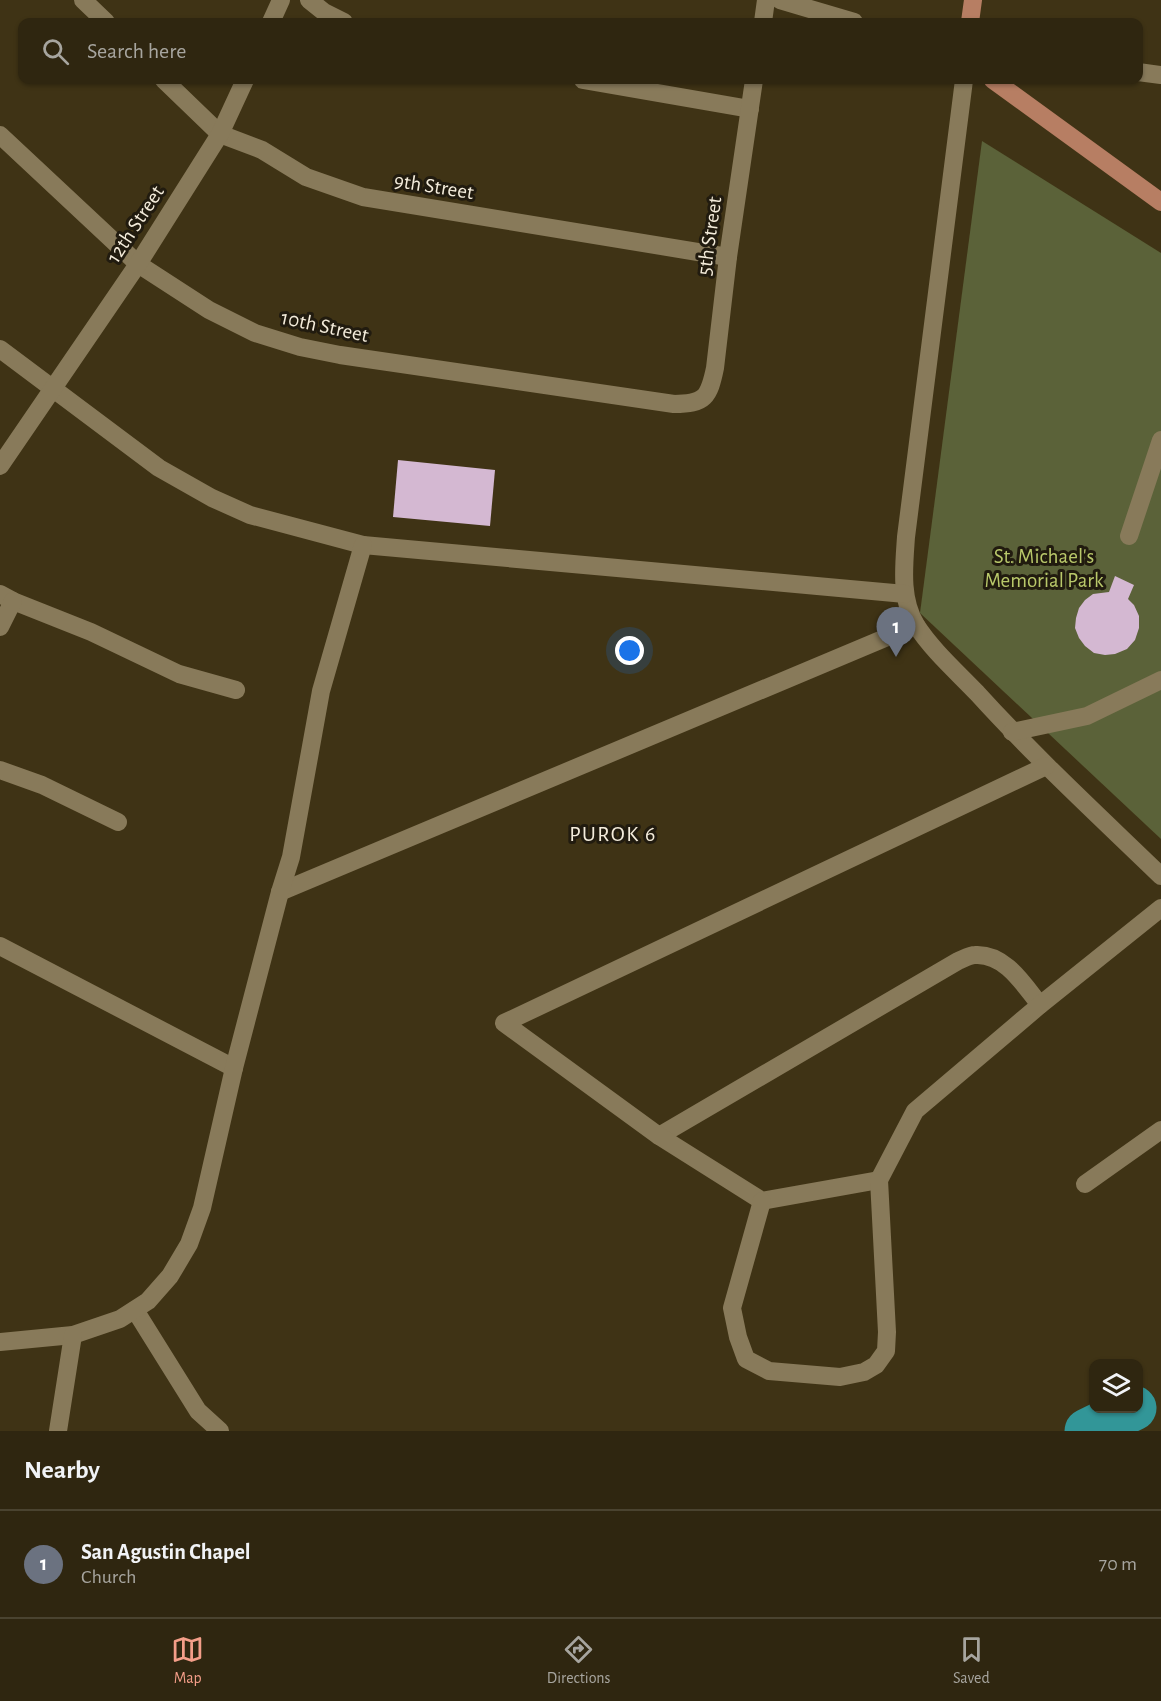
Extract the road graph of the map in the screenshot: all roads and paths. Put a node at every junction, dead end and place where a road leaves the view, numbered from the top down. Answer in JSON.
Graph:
{"nodes":[{"id":1,"x":83,"y":0,"type":"edge"},
{"id":2,"x":281,"y":0,"type":"edge"},
{"id":3,"x":309,"y":0,"type":"edge"},
{"id":4,"x":766,"y":0,"type":"edge"},
{"id":5,"x":780,"y":0,"type":"edge"},
{"id":6,"x":973,"y":0,"type":"edge"},
{"id":7,"x":102,"y":18,"type":"edge"},
{"id":8,"x":273,"y":18,"type":"edge"},
{"id":9,"x":336,"y":18,"type":"edge"},
{"id":10,"x":764,"y":18,"type":"edge"},
{"id":11,"x":841,"y":18,"type":"edge"},
{"id":12,"x":971,"y":18,"type":"edge"},
{"id":13,"x":1143,"y":73,"type":"edge"},
{"id":14,"x":1161,"y":75,"type":"edge"},
{"id":15,"x":168,"y":84,"type":"edge"},
{"id":16,"x":243,"y":84,"type":"edge"},
{"id":17,"x":606,"y":84,"type":"edge"},
{"id":18,"x":753,"y":84,"type":"edge"},
{"id":19,"x":963,"y":84,"type":"edge"},
{"id":20,"x":999,"y":84,"type":"edge"},
{"id":21,"x":750,"y":109,"type":"junction"},
{"id":22,"x":220,"y":134,"type":"junction"},
{"id":23,"x":0,"y":135,"type":"edge"},
{"id":24,"x":1161,"y":202,"type":"edge"},
{"id":25,"x":728,"y":257,"type":"junction"},
{"id":26,"x":138,"y":264,"type":"junction"},
{"id":27,"x":0,"y":349,"type":"edge"},
{"id":28,"x":52,"y":387,"type":"junction"},
{"id":29,"x":705,"y":398,"type":"joint"},
{"id":30,"x":1161,"y":440,"type":"edge"},
{"id":31,"x":0,"y":466,"type":"edge"},
{"id":32,"x":1129,"y":536,"type":"dead end"},
{"id":33,"x":363,"y":545,"type":"junction"},
{"id":34,"x":905,"y":594,"type":"junction"},
{"id":35,"x":6,"y":597,"type":"edge"},
{"id":36,"x":916,"y":625,"type":"junction"},
{"id":37,"x":0,"y":627,"type":"edge"},
{"id":38,"x":1161,"y":680,"type":"edge"},
{"id":39,"x":236,"y":690,"type":"dead end"},
{"id":40,"x":1012,"y":732,"type":"junction"},
{"id":41,"x":1046,"y":766,"type":"junction"},
{"id":42,"x":0,"y":770,"type":"edge"},
{"id":43,"x":118,"y":822,"type":"dead end"},
{"id":44,"x":1161,"y":876,"type":"edge"},
{"id":45,"x":280,"y":892,"type":"junction"},
{"id":46,"x":1161,"y":908,"type":"edge"},
{"id":47,"x":0,"y":946,"type":"edge"},
{"id":48,"x":1040,"y":1005,"type":"junction"},
{"id":49,"x":234,"y":1068,"type":"junction"},
{"id":50,"x":1161,"y":1130,"type":"edge"},
{"id":51,"x":660,"y":1136,"type":"junction"},
{"id":52,"x":879,"y":1180,"type":"junction"},
{"id":53,"x":1085,"y":1184,"type":"dead end"},
{"id":54,"x":762,"y":1201,"type":"junction"},
{"id":55,"x":135,"y":1310,"type":"junction"},
{"id":56,"x":73,"y":1335,"type":"junction"},
{"id":57,"x":0,"y":1342,"type":"edge"},
{"id":58,"x":58,"y":1431,"type":"edge"},
{"id":59,"x":220,"y":1431,"type":"edge"}],
"edges":[{"from":1,"to":7,"type":"street"},
{"from":2,"to":8,"type":"street"},
{"from":3,"to":9,"type":"street"},
{"from":4,"to":10,"type":"street"},
{"from":5,"to":11,"type":"street"},
{"from":6,"to":12,"type":"main road"},
{"from":13,"to":14,"type":"street"},
{"from":15,"to":22,"type":"street","name":"9th Street"},
{"from":16,"to":22,"type":"street","name":"12th Street"},
{"from":17,"to":21,"type":"street"},
{"from":18,"to":21,"type":"street","name":"5th Street"},
{"from":19,"to":34,"type":"street"},
{"from":20,"to":24,"type":"main road"},
{"from":21,"to":25,"type":"street","name":"5th Street"},
{"from":22,"to":25,"type":"street","name":"9th Street"},
{"from":22,"to":26,"type":"street","name":"12th Street"},
{"from":23,"to":26,"type":"street","name":"10th Street"},
{"from":25,"to":29,"type":"street","name":"5th Street"},
{"from":26,"to":28,"type":"street","name":"12th Street"},
{"from":26,"to":29,"type":"street","name":"10th Street"},
{"from":27,"to":28,"type":"street"},
{"from":28,"to":31,"type":"street","name":"12th Street"},
{"from":28,"to":33,"type":"street"},
{"from":30,"to":32,"type":"street"},
{"from":33,"to":34,"type":"street"},
{"from":33,"to":45,"type":"street"},
{"from":34,"to":36,"type":"street"},
{"from":35,"to":37,"type":"street"},
{"from":35,"to":39,"type":"street"},
{"from":36,"to":40,"type":"street"},
{"from":36,"to":45,"type":"street"},
{"from":38,"to":40,"type":"street"},
{"from":40,"to":41,"type":"street"},
{"from":41,"to":44,"type":"street"},
{"from":41,"to":51,"type":"street"},
{"from":42,"to":43,"type":"street"},
{"from":45,"to":49,"type":"street"},
{"from":46,"to":48,"type":"street"},
{"from":47,"to":49,"type":"street"},
{"from":48,"to":51,"type":"street"},
{"from":48,"to":52,"type":"street"},
{"from":49,"to":55,"type":"street"},
{"from":50,"to":53,"type":"street"},
{"from":51,"to":54,"type":"street"},
{"from":52,"to":54,"type":"street"},
{"from":52,"to":54,"type":"street"},
{"from":55,"to":56,"type":"street"},
{"from":55,"to":59,"type":"street"},
{"from":56,"to":57,"type":"street"},
{"from":56,"to":58,"type":"street"}]}
